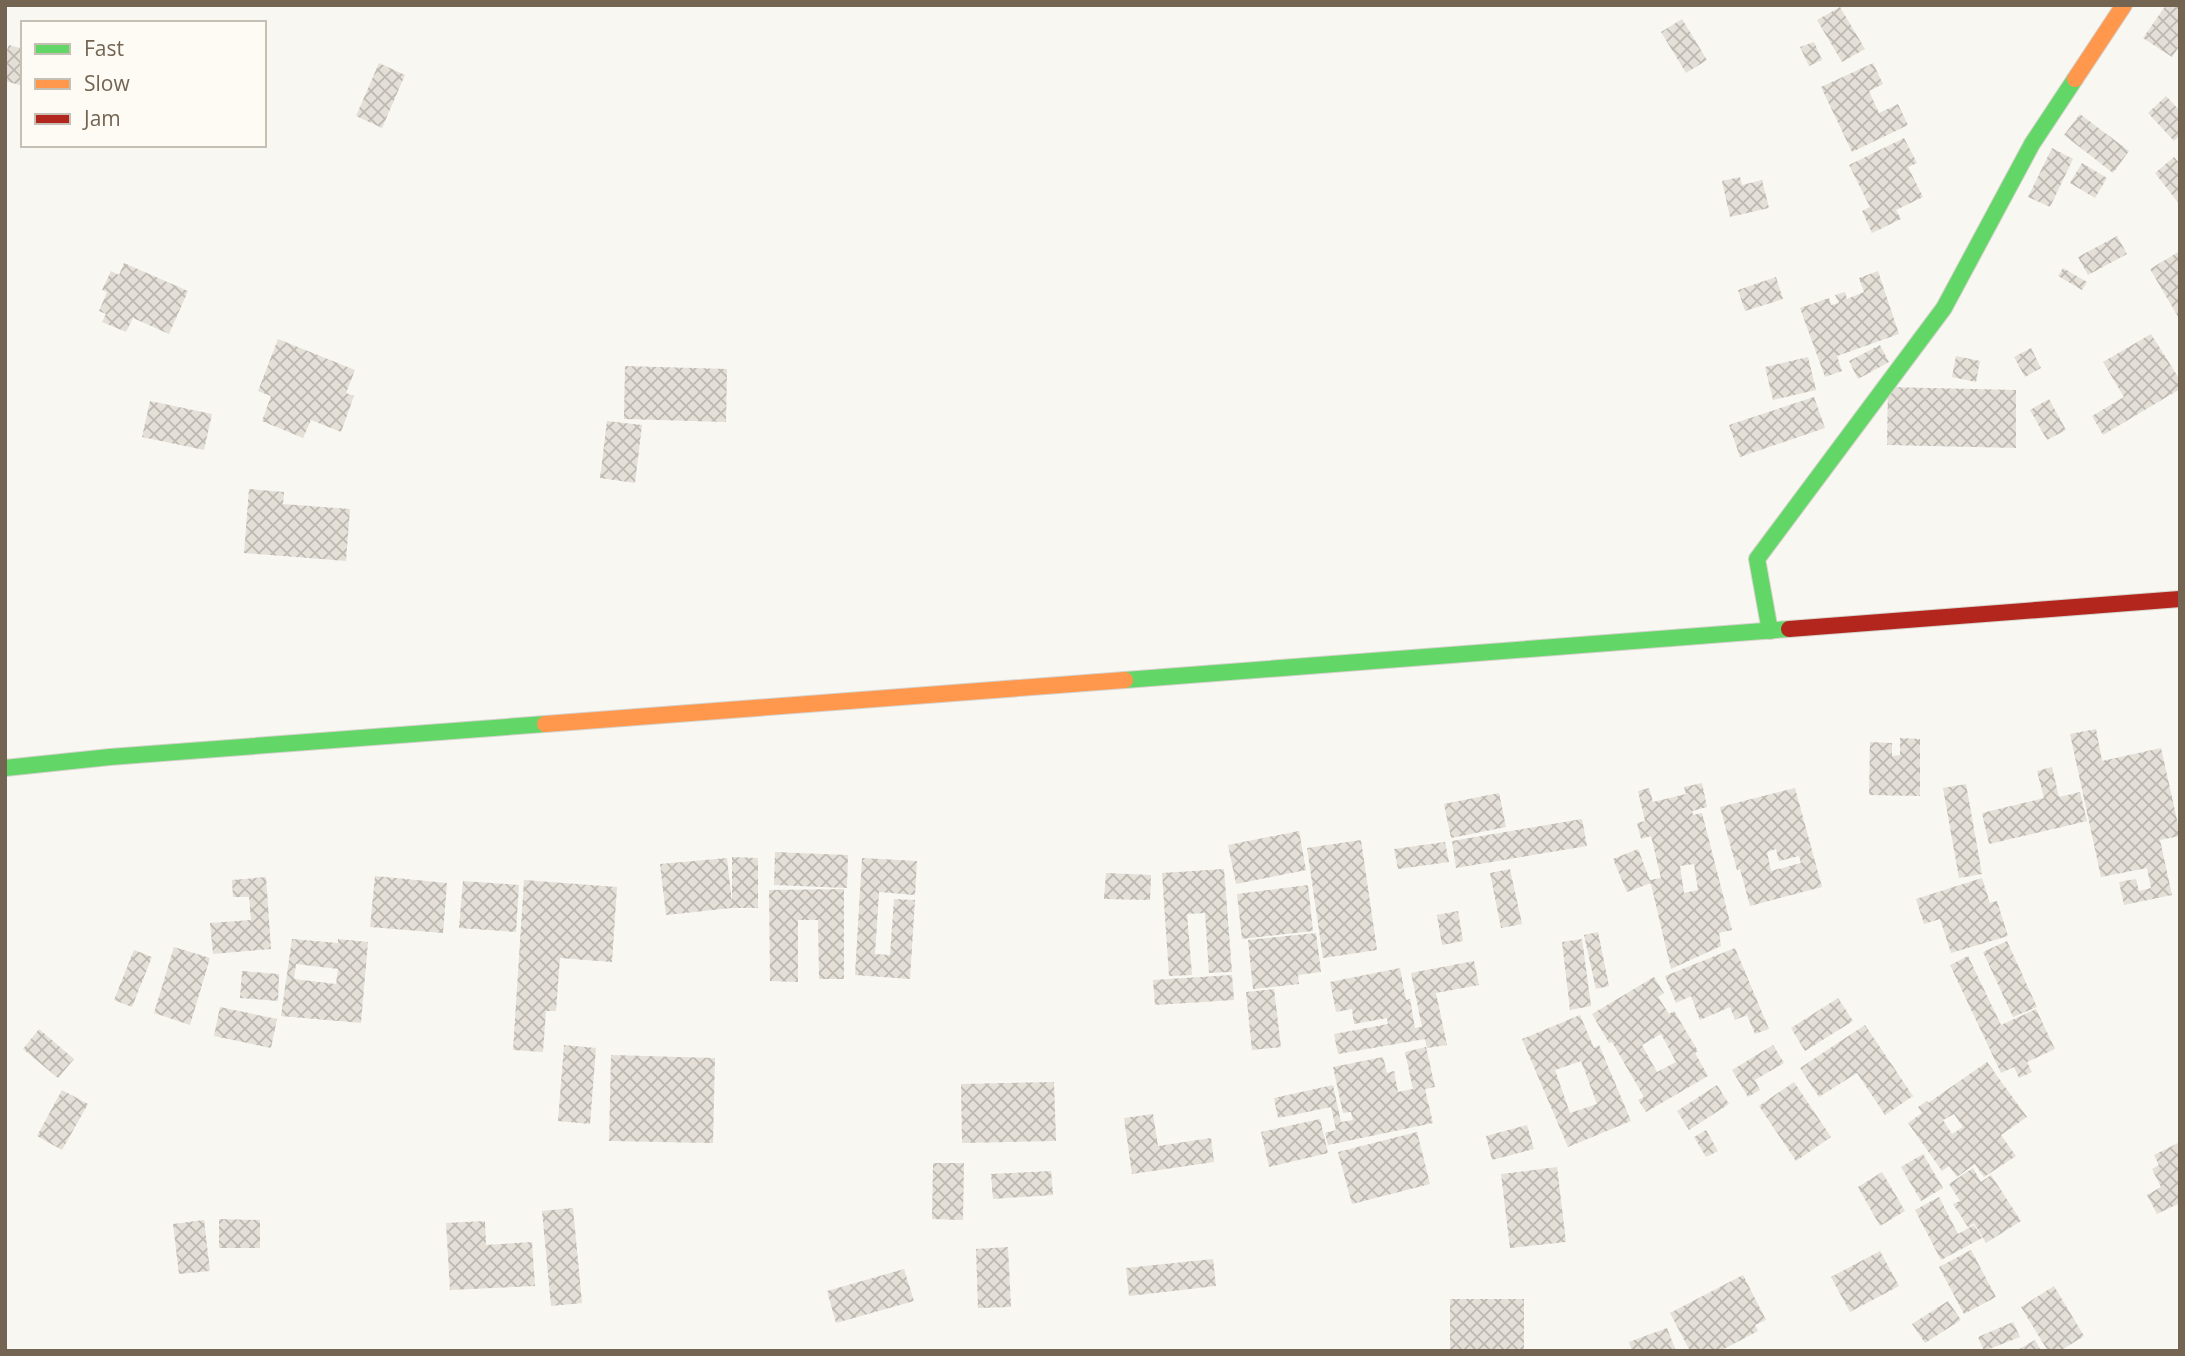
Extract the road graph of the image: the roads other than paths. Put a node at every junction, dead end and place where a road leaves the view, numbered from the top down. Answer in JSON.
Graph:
{"nodes":[{"id":1,"x":2124,"y":5,"type":"edge"},
{"id":2,"x":2180,"y":599,"type":"edge"},
{"id":3,"x":1770,"y":631,"type":"junction"},
{"id":4,"x":5,"y":768,"type":"edge"}],
"edges":[{"from":1,"to":3,"type":"main road"},
{"from":2,"to":3,"type":"main road"},
{"from":3,"to":4,"type":"main road"}]}
